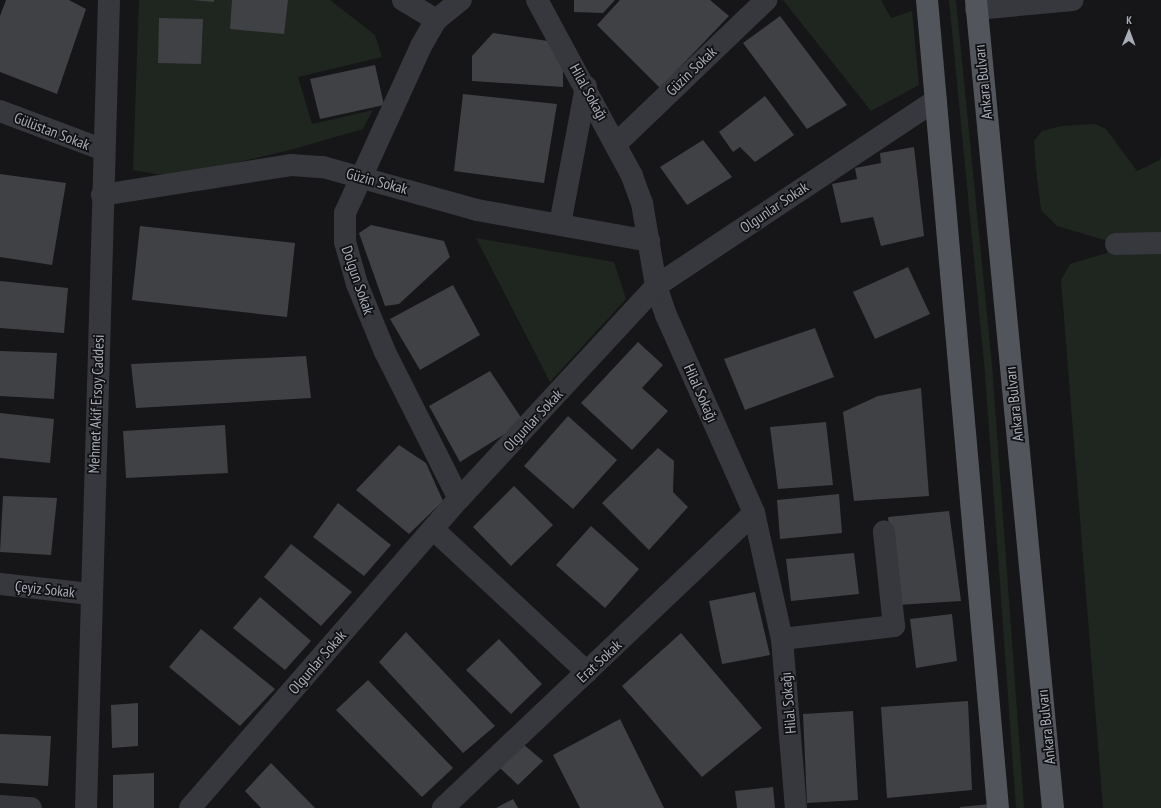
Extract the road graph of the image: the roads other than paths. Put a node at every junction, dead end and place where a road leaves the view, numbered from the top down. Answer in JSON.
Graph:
{"nodes":[{"id":1,"x":109,"y":0,"type":"edge"},
{"id":2,"x":403,"y":0,"type":"edge"},
{"id":3,"x":461,"y":0,"type":"edge"},
{"id":4,"x":537,"y":0,"type":"edge"},
{"id":5,"x":766,"y":0,"type":"edge"},
{"id":6,"x":927,"y":0,"type":"edge"},
{"id":7,"x":1073,"y":0,"type":"edge"},
{"id":8,"x":976,"y":4,"type":"edge"},
{"id":9,"x":436,"y":20,"type":"junction"},
{"id":10,"x":586,"y":86,"type":"junction"},
{"id":11,"x":936,"y":100,"type":"junction"},
{"id":12,"x":0,"y":111,"type":"edge"},
{"id":13,"x":617,"y":143,"type":"junction"},
{"id":14,"x":104,"y":150,"type":"junction"},
{"id":15,"x":360,"y":175,"type":"junction"},
{"id":16,"x":102,"y":195,"type":"junction"},
{"id":17,"x":560,"y":224,"type":"junction"},
{"id":18,"x":649,"y":241,"type":"junction"},
{"id":19,"x":1161,"y":242,"type":"edge"},
{"id":20,"x":1116,"y":244,"type":"dead end"},
{"id":21,"x":656,"y":286,"type":"junction"},
{"id":22,"x":459,"y":500,"type":"junction"},
{"id":23,"x":754,"y":513,"type":"junction"},
{"id":24,"x":434,"y":529,"type":"junction"},
{"id":25,"x":884,"y":532,"type":"dead end"},
{"id":26,"x":0,"y":584,"type":"edge"},
{"id":27,"x":90,"y":594,"type":"junction"},
{"id":28,"x":782,"y":638,"type":"junction"},
{"id":29,"x":587,"y":672,"type":"junction"},
{"id":30,"x":0,"y":806,"type":"edge"},
{"id":31,"x":31,"y":808,"type":"edge"},
{"id":32,"x":86,"y":808,"type":"edge"},
{"id":33,"x":190,"y":808,"type":"edge"},
{"id":34,"x":443,"y":808,"type":"edge"},
{"id":35,"x":796,"y":808,"type":"edge"},
{"id":36,"x":998,"y":808,"type":"edge"},
{"id":37,"x":1053,"y":808,"type":"edge"}],
"edges":[{"from":1,"to":14,"type":"street","name":"Mehmet Akif Ersoy Caddesi"},
{"from":2,"to":9,"type":"street"},
{"from":3,"to":9,"type":"street","name":"Dolgun Sokak"},
{"from":4,"to":10,"type":"street","name":"Hilal Sokağı"},
{"from":5,"to":13,"type":"street","name":"Güzin Sokak"},
{"from":6,"to":11,"type":"main road"},
{"from":7,"to":8,"type":"street"},
{"from":8,"to":37,"type":"main road","name":"Ankara Bulvarı"},
{"from":9,"to":15,"type":"street","name":"Dolgun Sokak"},
{"from":10,"to":13,"type":"street","name":"Hilal Sokağı"},
{"from":10,"to":17,"type":"street"},
{"from":11,"to":21,"type":"street","name":"Olgunlar Sokak"},
{"from":11,"to":36,"type":"main road"},
{"from":12,"to":14,"type":"street","name":"Gülüstan Sokak"},
{"from":13,"to":18,"type":"street","name":"Hilal Sokağı"},
{"from":14,"to":16,"type":"street","name":"Mehmet Akif Ersoy Caddesi"},
{"from":15,"to":16,"type":"street","name":"Güzin Sokak"},
{"from":15,"to":17,"type":"street","name":"Güzin Sokak"},
{"from":15,"to":22,"type":"street","name":"Dolgun Sokak"},
{"from":16,"to":27,"type":"street","name":"Mehmet Akif Ersoy Caddesi"},
{"from":17,"to":18,"type":"street","name":"Güzin Sokak"},
{"from":18,"to":21,"type":"street","name":"Hilal Sokağı"},
{"from":19,"to":20,"type":"street"},
{"from":21,"to":22,"type":"street","name":"Olgunlar Sokak"},
{"from":21,"to":23,"type":"street","name":"Hilal Sokağı"},
{"from":22,"to":24,"type":"street","name":"Olgunlar Sokak"},
{"from":23,"to":28,"type":"street","name":"Hilal Sokağı"},
{"from":23,"to":29,"type":"street","name":"Erat Sokak"},
{"from":24,"to":29,"type":"street"},
{"from":24,"to":33,"type":"street","name":"Olgunlar Sokak"},
{"from":25,"to":28,"type":"street"},
{"from":26,"to":27,"type":"street","name":"Çeyiz Sokak"},
{"from":27,"to":32,"type":"street","name":"Mehmet Akif Ersoy Caddesi"},
{"from":28,"to":35,"type":"street","name":"Hilal Sokağı"},
{"from":29,"to":34,"type":"street","name":"Erat Sokak"},
{"from":30,"to":31,"type":"street"}]}
